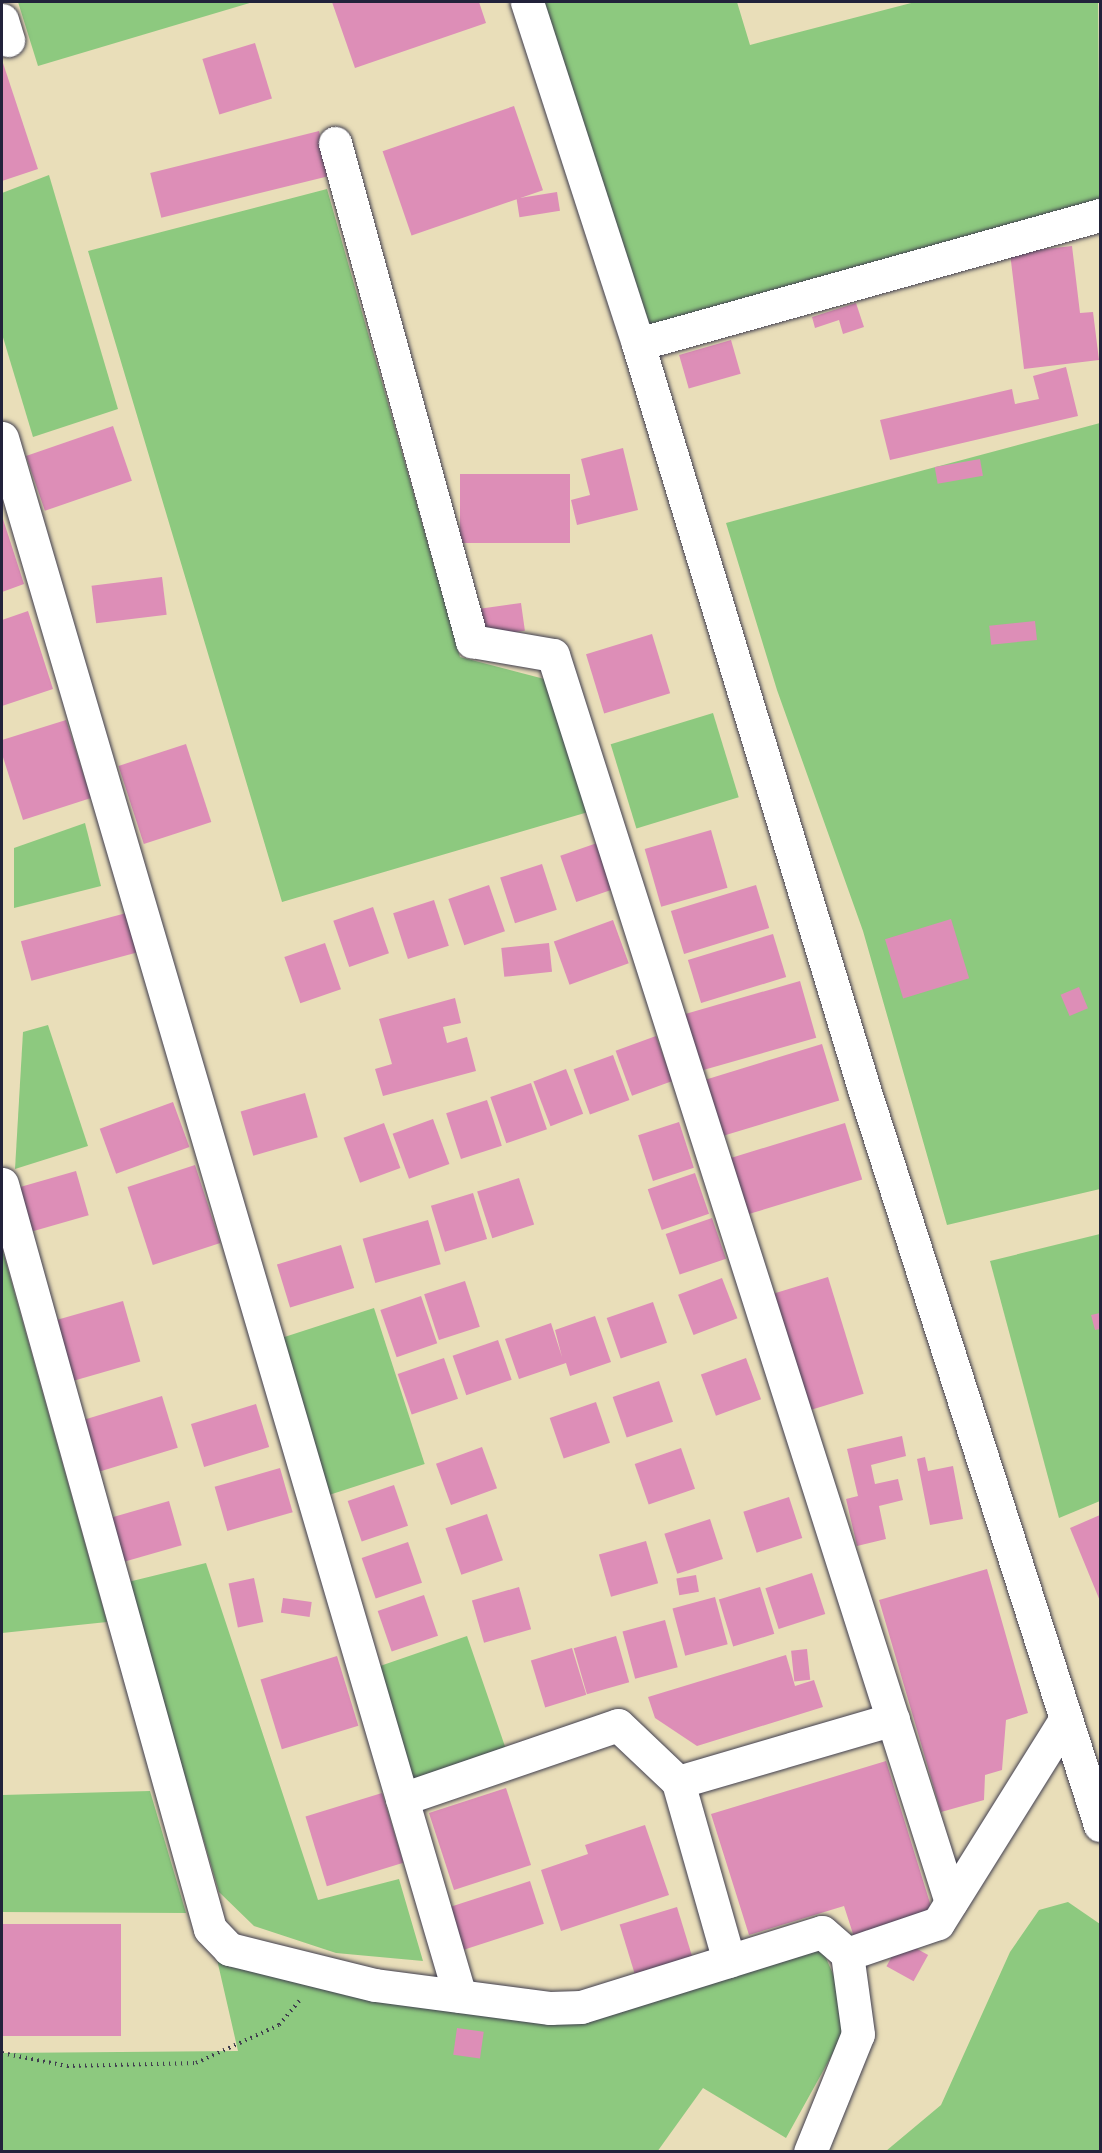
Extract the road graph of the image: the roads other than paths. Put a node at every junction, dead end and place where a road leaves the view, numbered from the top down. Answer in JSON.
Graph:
{"nodes":[{"id":1,"x":527,"y":2,"type":"edge"},
{"id":2,"x":335,"y":143,"type":"dead end"},
{"id":3,"x":1101,"y":215,"type":"edge"},
{"id":4,"x":638,"y":344,"type":"junction"},
{"id":5,"x":2,"y":438,"type":"edge"},
{"id":6,"x":2,"y":1184,"type":"edge"},
{"id":7,"x":893,"y":1719,"type":"junction"},
{"id":8,"x":1064,"y":1721,"type":"junction"},
{"id":9,"x":678,"y":1782,"type":"junction"},
{"id":10,"x":402,"y":1799,"type":"junction"},
{"id":11,"x":1101,"y":1826,"type":"edge"},
{"id":12,"x":951,"y":1902,"type":"junction"},
{"id":13,"x":847,"y":1954,"type":"junction"},
{"id":14,"x":729,"y":1961,"type":"junction"},
{"id":15,"x":460,"y":1996,"type":"junction"},
{"id":16,"x":810,"y":2151,"type":"edge"}],
"edges":[{"from":1,"to":4,"type":"street"},
{"from":2,"to":7,"type":"street"},
{"from":3,"to":4,"type":"street"},
{"from":4,"to":8,"type":"street"},
{"from":5,"to":10,"type":"street"},
{"from":6,"to":15,"type":"street"},
{"from":7,"to":9,"type":"street"},
{"from":7,"to":12,"type":"street"},
{"from":8,"to":11,"type":"street"},
{"from":8,"to":12,"type":"street"},
{"from":9,"to":10,"type":"street"},
{"from":9,"to":14,"type":"street"},
{"from":10,"to":15,"type":"street"},
{"from":12,"to":13,"type":"street"},
{"from":13,"to":14,"type":"street"},
{"from":13,"to":16,"type":"street"},
{"from":14,"to":15,"type":"street"}]}
